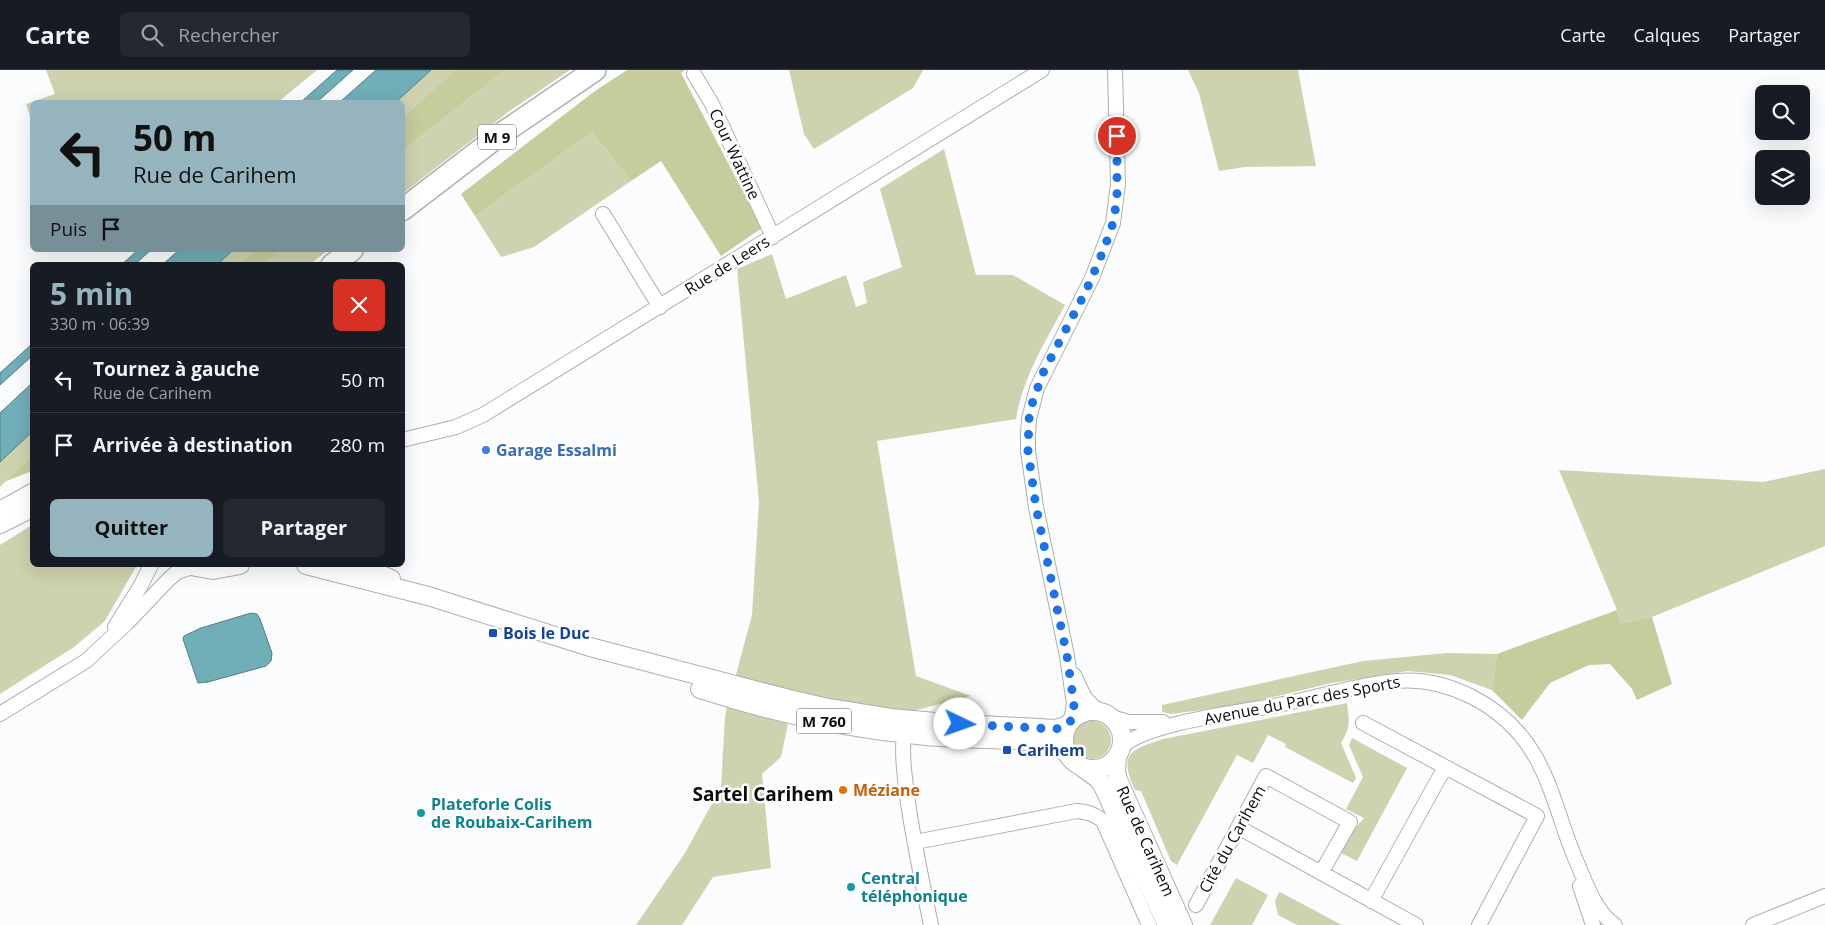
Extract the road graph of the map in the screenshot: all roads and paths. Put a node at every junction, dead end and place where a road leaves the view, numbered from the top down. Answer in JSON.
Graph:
{"nodes":[{"id":1,"x":595,"y":70,"type":"edge"},
{"id":2,"x":1042,"y":70,"type":"edge"},
{"id":3,"x":1115,"y":70,"type":"edge"},
{"id":4,"x":694,"y":74,"type":"dead end"},
{"id":5,"x":405,"y":208,"type":"edge"},
{"id":6,"x":603,"y":214,"type":"dead end"},
{"id":7,"x":773,"y":237,"type":"junction"},
{"id":8,"x":349,"y":252,"type":"edge"},
{"id":9,"x":336,"y":262,"type":"edge"},
{"id":10,"x":660,"y":307,"type":"junction"},
{"id":11,"x":405,"y":439,"type":"edge"},
{"id":12,"x":30,"y":494,"type":"edge"},
{"id":13,"x":30,"y":509,"type":"edge"},
{"id":14,"x":0,"y":511,"type":"edge"},
{"id":15,"x":0,"y":524,"type":"edge"},
{"id":16,"x":150,"y":567,"type":"edge"},
{"id":17,"x":186,"y":567,"type":"edge"},
{"id":18,"x":194,"y":567,"type":"edge"},
{"id":19,"x":229,"y":567,"type":"edge"},
{"id":20,"x":314,"y":567,"type":"edge"},
{"id":21,"x":363,"y":567,"type":"edge"},
{"id":22,"x":428,"y":596,"type":"junction"},
{"id":23,"x":104,"y":645,"type":"junction"},
{"id":24,"x":1067,"y":656,"type":"junction"},
{"id":25,"x":0,"y":714,"type":"edge"},
{"id":26,"x":1105,"y":714,"type":"junction"},
{"id":27,"x":1189,"y":722,"type":"junction"},
{"id":28,"x":1069,"y":723,"type":"junction"},
{"id":29,"x":1364,"y":723,"type":"dead end"},
{"id":30,"x":905,"y":726,"type":"junction"},
{"id":31,"x":1119,"y":752,"type":"junction"},
{"id":32,"x":1066,"y":753,"type":"junction"},
{"id":33,"x":1445,"y":766,"type":"junction"},
{"id":34,"x":1084,"y":768,"type":"junction"},
{"id":35,"x":1238,"y":828,"type":"junction"},
{"id":36,"x":914,"y":842,"type":"junction"},
{"id":37,"x":1569,"y":842,"type":"junction"},
{"id":38,"x":1322,"y":873,"type":"junction"},
{"id":39,"x":1825,"y":896,"type":"edge"},
{"id":40,"x":1371,"y":901,"type":"junction"},
{"id":41,"x":1196,"y":905,"type":"dead end"},
{"id":42,"x":931,"y":925,"type":"edge"},
{"id":43,"x":1149,"y":925,"type":"edge"},
{"id":44,"x":1167,"y":925,"type":"edge"},
{"id":45,"x":1183,"y":925,"type":"edge"},
{"id":46,"x":1416,"y":925,"type":"edge"},
{"id":47,"x":1479,"y":925,"type":"edge"},
{"id":48,"x":1593,"y":925,"type":"edge"},
{"id":49,"x":1615,"y":925,"type":"edge"},
{"id":50,"x":1753,"y":925,"type":"edge"}],
"edges":[{"from":1,"to":5,"type":"highway","number":"M 9"},
{"from":2,"to":7,"type":"street","name":"Rue de Leers"},
{"from":3,"to":24,"type":"street"},
{"from":4,"to":7,"type":"street","name":"Cour Wattine"},
{"from":6,"to":10,"type":"street"},
{"from":7,"to":10,"type":"street","name":"Rue de Leers"},
{"from":8,"to":9,"type":"highway"},
{"from":10,"to":11,"type":"street","name":"Rue de Leers"},
{"from":12,"to":14,"type":"main road"},
{"from":13,"to":15,"type":"main road"},
{"from":16,"to":23,"type":"street"},
{"from":17,"to":23,"type":"street"},
{"from":18,"to":19,"type":"main road"},
{"from":20,"to":22,"type":"main road","number":"M 760"},
{"from":21,"to":22,"type":"main road","number":"M 760"},
{"from":22,"to":30,"type":"main road","number":"M 760"},
{"from":23,"to":25,"type":"street"},
{"from":24,"to":26,"type":"street"},
{"from":24,"to":28,"type":"street"},
{"from":26,"to":27,"type":"street","name":"Avenue du Parc des Sports"},
{"from":26,"to":28,"type":"main road"},
{"from":26,"to":31,"type":"main road"},
{"from":27,"to":31,"type":"street","name":"Avenue du Parc des Sports"},
{"from":27,"to":37,"type":"street","name":"Avenue du Parc des Sports"},
{"from":28,"to":30,"type":"main road","number":"M 760"},
{"from":28,"to":32,"type":"main road"},
{"from":29,"to":33,"type":"street"},
{"from":30,"to":32,"type":"main road","number":"M 760"},
{"from":30,"to":36,"type":"street"},
{"from":31,"to":34,"type":"main road"},
{"from":31,"to":45,"type":"main road","name":"Rue de Carihem"},
{"from":32,"to":34,"type":"main road"},
{"from":33,"to":40,"type":"street"},
{"from":33,"to":47,"type":"street"},
{"from":34,"to":44,"type":"main road","name":"Rue de Carihem"},
{"from":35,"to":38,"type":"street"},
{"from":35,"to":38,"type":"street","name":"Cité du Carihem"},
{"from":35,"to":41,"type":"street","name":"Cité du Carihem"},
{"from":36,"to":42,"type":"street"},
{"from":36,"to":43,"type":"street"},
{"from":37,"to":48,"type":"street","name":"Avenue du Parc des Sports"},
{"from":37,"to":49,"type":"street","name":"Avenue du Parc des Sports"},
{"from":38,"to":40,"type":"street"},
{"from":39,"to":50,"type":"street"},
{"from":40,"to":46,"type":"street"}]}
